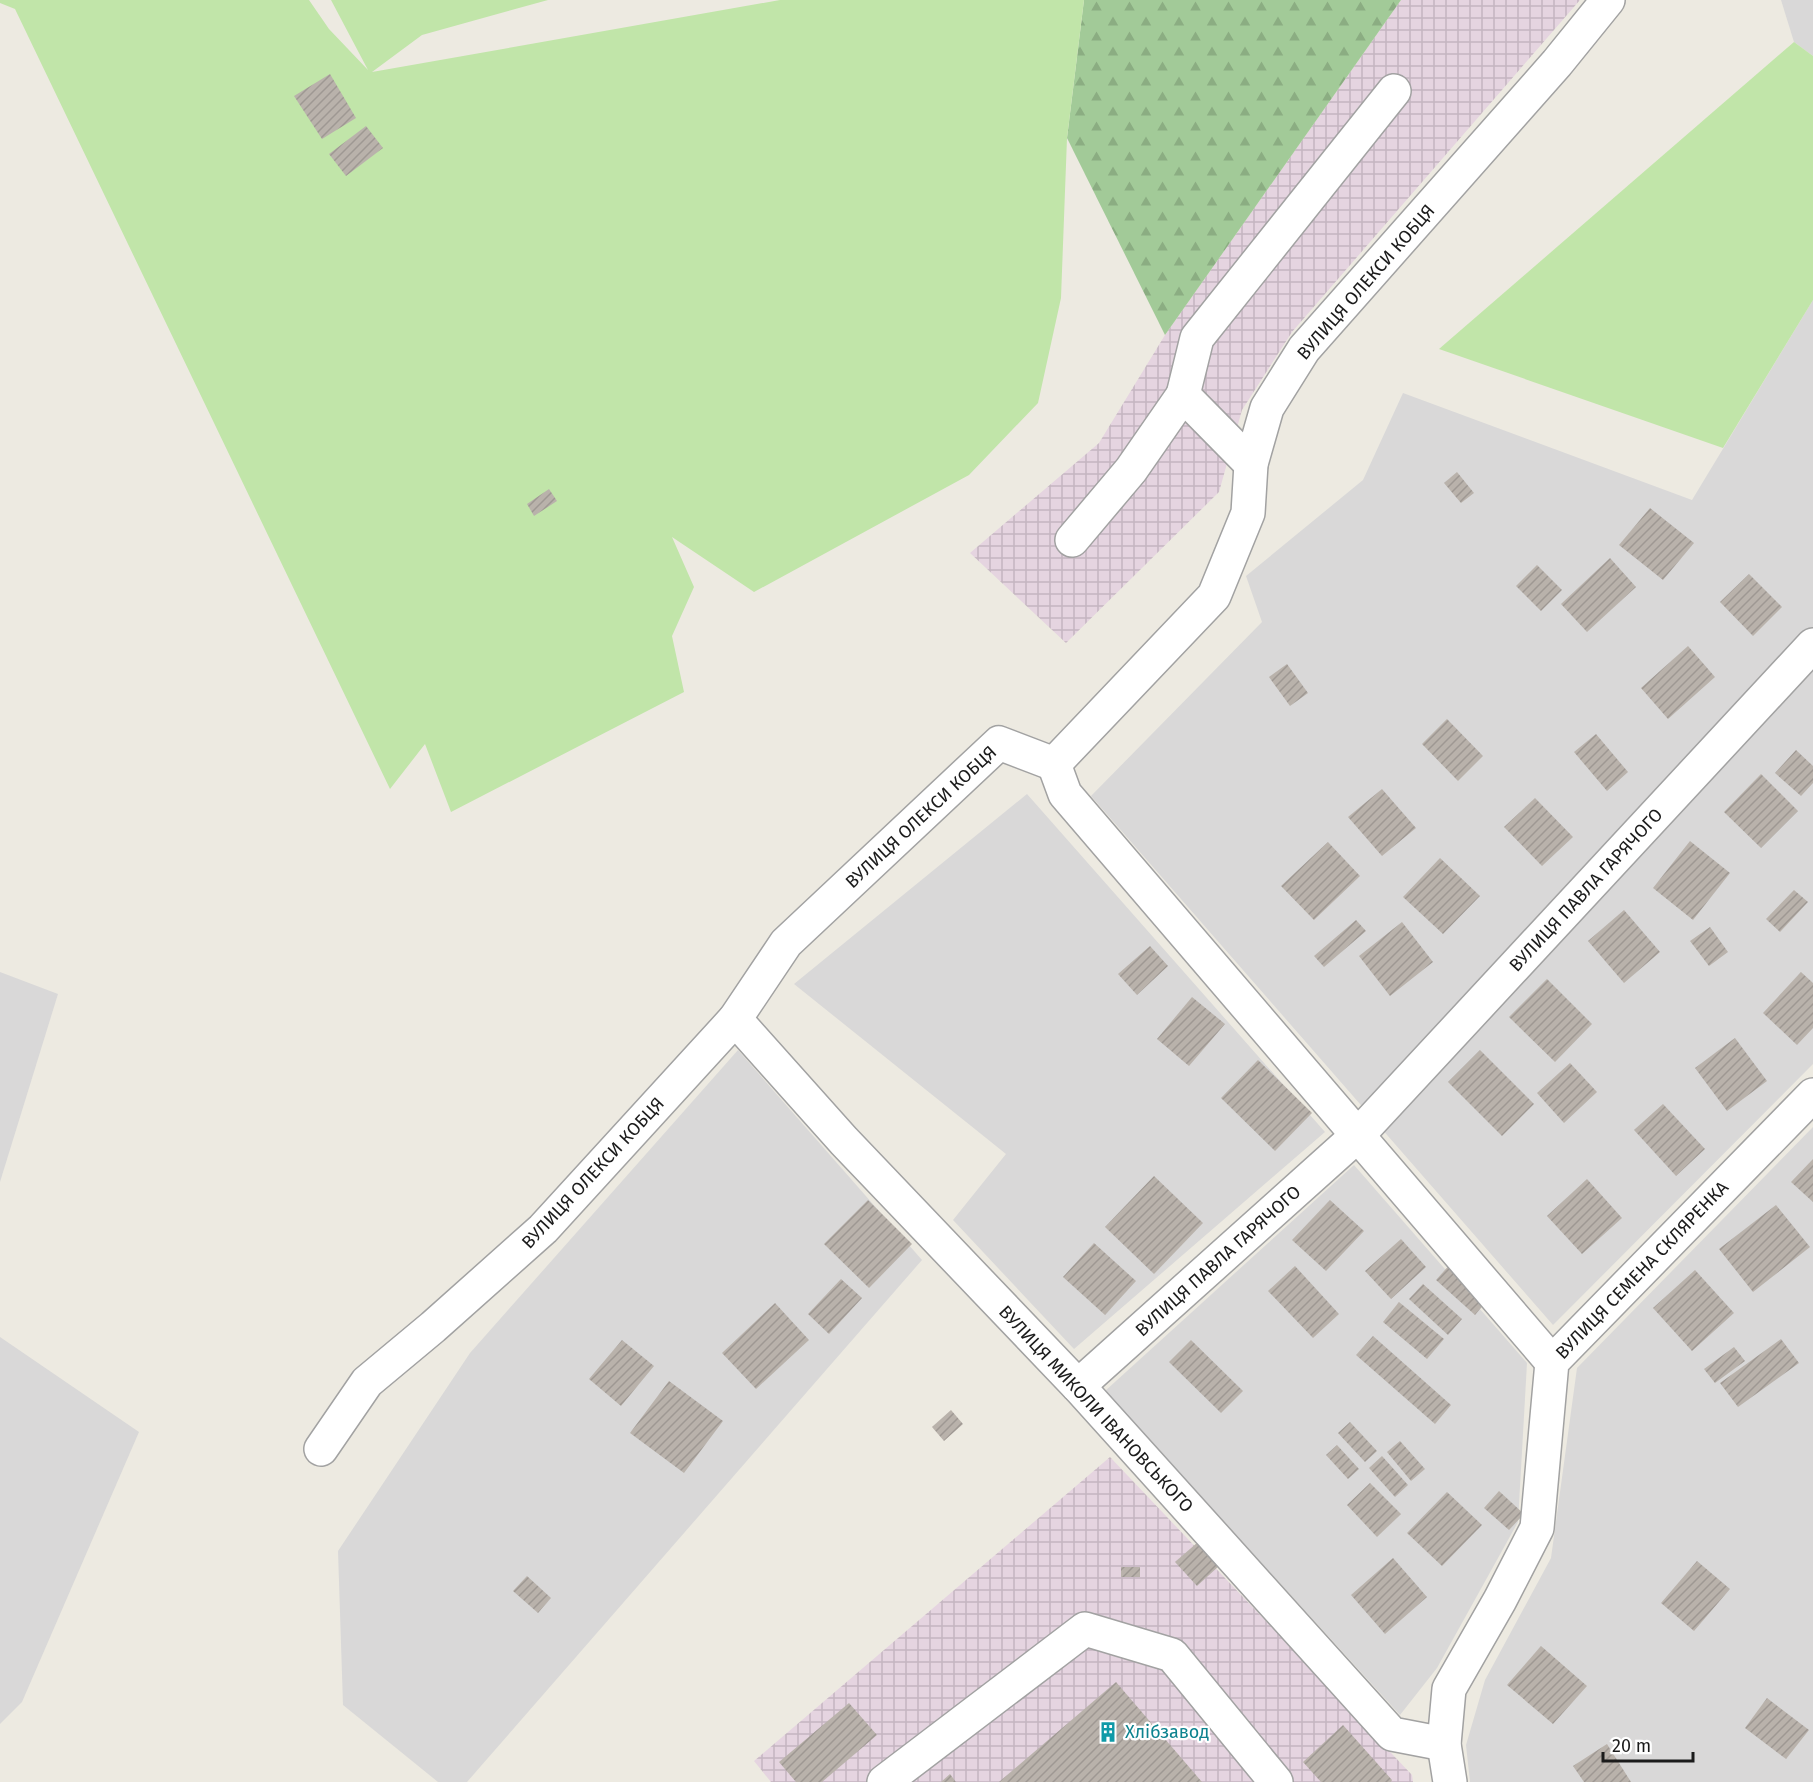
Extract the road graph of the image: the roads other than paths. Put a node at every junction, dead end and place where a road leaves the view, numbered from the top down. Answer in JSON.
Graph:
{"nodes":[{"id":1,"x":1608,"y":0,"type":"edge"},
{"id":2,"x":1394,"y":91,"type":"dead end"},
{"id":3,"x":1183,"y":395,"type":"junction"},
{"id":4,"x":1251,"y":464,"type":"junction"},
{"id":5,"x":1072,"y":540,"type":"dead end"},
{"id":6,"x":1813,"y":645,"type":"edge"},
{"id":7,"x":1054,"y":764,"type":"junction"},
{"id":8,"x":735,"y":1019,"type":"junction"},
{"id":9,"x":1813,"y":1095,"type":"edge"},
{"id":10,"x":1358,"y":1135,"type":"junction"},
{"id":11,"x":1552,"y":1362,"type":"junction"},
{"id":12,"x":1078,"y":1386,"type":"junction"},
{"id":13,"x":321,"y":1449,"type":"dead end"},
{"id":14,"x":1444,"y":1744,"type":"junction"},
{"id":15,"x":884,"y":1782,"type":"edge"},
{"id":16,"x":1276,"y":1782,"type":"edge"},
{"id":17,"x":1450,"y":1782,"type":"edge"}],
"edges":[{"from":1,"to":4,"type":"street","name":"ВУЛИЦЯ ОЛЕКСИ КОБЦЯ"},
{"from":2,"to":3,"type":"street"},
{"from":3,"to":4,"type":"street"},
{"from":3,"to":5,"type":"street"},
{"from":4,"to":7,"type":"street","name":"ВУЛИЦЯ ОЛЕКСИ КОБЦЯ"},
{"from":6,"to":10,"type":"street","name":"ВУЛИЦЯ ПАВЛА ГАРЯЧОГО"},
{"from":7,"to":8,"type":"street","name":"ВУЛИЦЯ ОЛЕКСИ КОБЦЯ"},
{"from":7,"to":10,"type":"street"},
{"from":8,"to":12,"type":"street","name":"ВУЛИЦЯ МИКОЛИ ІВАНОВСЬКОГО"},
{"from":8,"to":13,"type":"street","name":"ВУЛИЦЯ ОЛЕКСИ КОБЦЯ"},
{"from":9,"to":11,"type":"street","name":"ВУЛИЦЯ СЕМЕНА СКЛЯРЕНКА"},
{"from":10,"to":11,"type":"street"},
{"from":10,"to":12,"type":"street","name":"ВУЛИЦЯ ПАВЛА ГАРЯЧОГО"},
{"from":11,"to":14,"type":"street","name":"ВУЛИЦЯ СЕМЕНА СКЛЯРЕНКА"},
{"from":12,"to":14,"type":"street","name":"ВУЛИЦЯ МИКОЛИ ІВАНОВСЬКОГО"},
{"from":14,"to":17,"type":"street"},
{"from":15,"to":16,"type":"street"}]}
